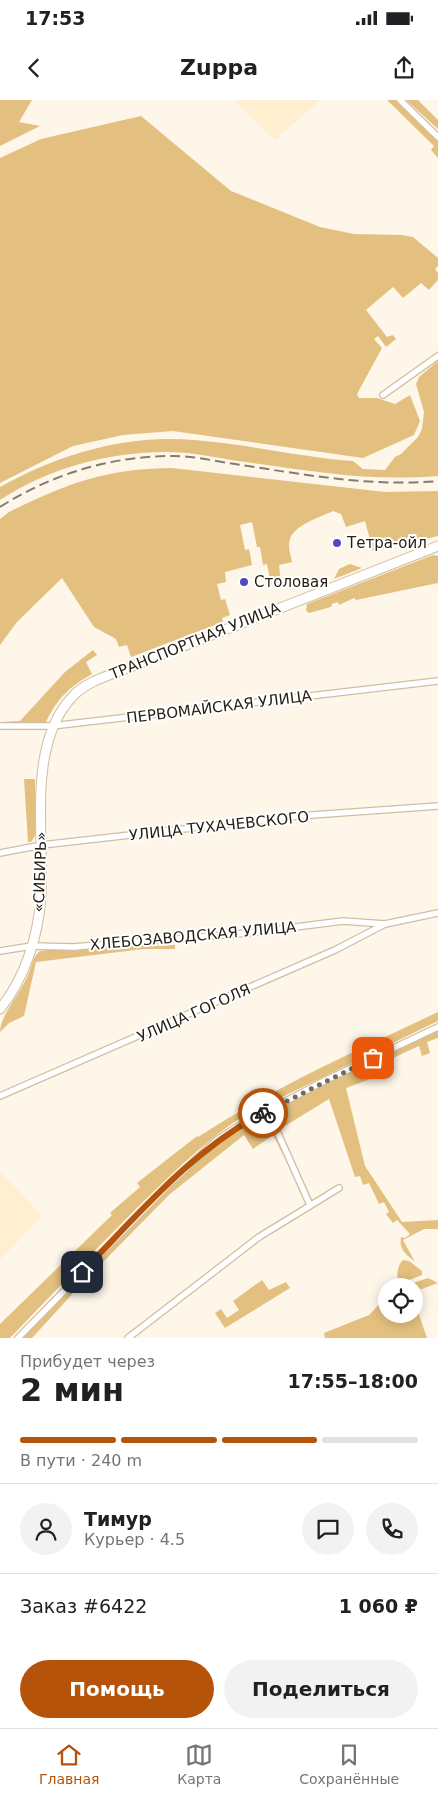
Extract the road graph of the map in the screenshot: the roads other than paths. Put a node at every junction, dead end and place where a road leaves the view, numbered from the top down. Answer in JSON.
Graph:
{"nodes":[{"id":1,"x":400,"y":100,"type":"edge"},
{"id":2,"x":438,"y":137,"type":"edge"},
{"id":3,"x":438,"y":356,"type":"edge"},
{"id":4,"x":383,"y":395,"type":"dead end"},
{"id":5,"x":438,"y":546,"type":"edge"},
{"id":6,"x":438,"y":681,"type":"edge"},
{"id":7,"x":0,"y":726,"type":"edge"},
{"id":8,"x":52,"y":726,"type":"junction"},
{"id":9,"x":438,"y":806,"type":"edge"},
{"id":10,"x":42,"y":845,"type":"junction"},
{"id":11,"x":0,"y":853,"type":"edge"},
{"id":12,"x":438,"y":913,"type":"edge"},
{"id":13,"x":385,"y":924,"type":"junction"},
{"id":14,"x":32,"y":946,"type":"junction"},
{"id":15,"x":0,"y":951,"type":"edge"},
{"id":16,"x":0,"y":1010,"type":"edge"},
{"id":17,"x":438,"y":1027,"type":"edge"},
{"id":18,"x":0,"y":1096,"type":"edge"},
{"id":19,"x":268,"y":1111,"type":"junction"},
{"id":20,"x":338,"y":1188,"type":"dead end"},
{"id":21,"x":310,"y":1205,"type":"junction"},
{"id":22,"x":18,"y":1338,"type":"edge"},
{"id":23,"x":128,"y":1338,"type":"edge"}],
"edges":[{"from":1,"to":2,"type":"street"},
{"from":3,"to":4,"type":"street"},
{"from":5,"to":8,"type":"highway","name":"ТРАНСПОРТНАЯ УЛИЦА"},
{"from":6,"to":8,"type":"street","name":"ПЕРВОМАЙСКАЯ УЛИЦА"},
{"from":7,"to":8,"type":"street","name":"ПЕРВОМАЙСКАЯ УЛИЦА"},
{"from":8,"to":10,"type":"highway","name":"«СИБИРЬ»"},
{"from":9,"to":10,"type":"street","name":"УЛИЦА ТУХАЧЕВСКОГО"},
{"from":10,"to":11,"type":"street","name":"УЛИЦА ТУХАЧЕВСКОГО"},
{"from":10,"to":14,"type":"highway","name":"«СИБИРЬ»"},
{"from":12,"to":13,"type":"street"},
{"from":13,"to":14,"type":"street","name":"ХЛЕБОЗАВОДСКАЯ УЛИЦА"},
{"from":13,"to":18,"type":"street","name":"УЛИЦА ГОГОЛЯ"},
{"from":14,"to":15,"type":"street","name":"ХЛЕБОЗАВОДСКАЯ УЛИЦА"},
{"from":14,"to":16,"type":"highway","name":"«СИБИРЬ»"},
{"from":17,"to":19,"type":"street"},
{"from":19,"to":21,"type":"street"},
{"from":19,"to":22,"type":"street"},
{"from":20,"to":21,"type":"street"},
{"from":21,"to":23,"type":"street"}]}
